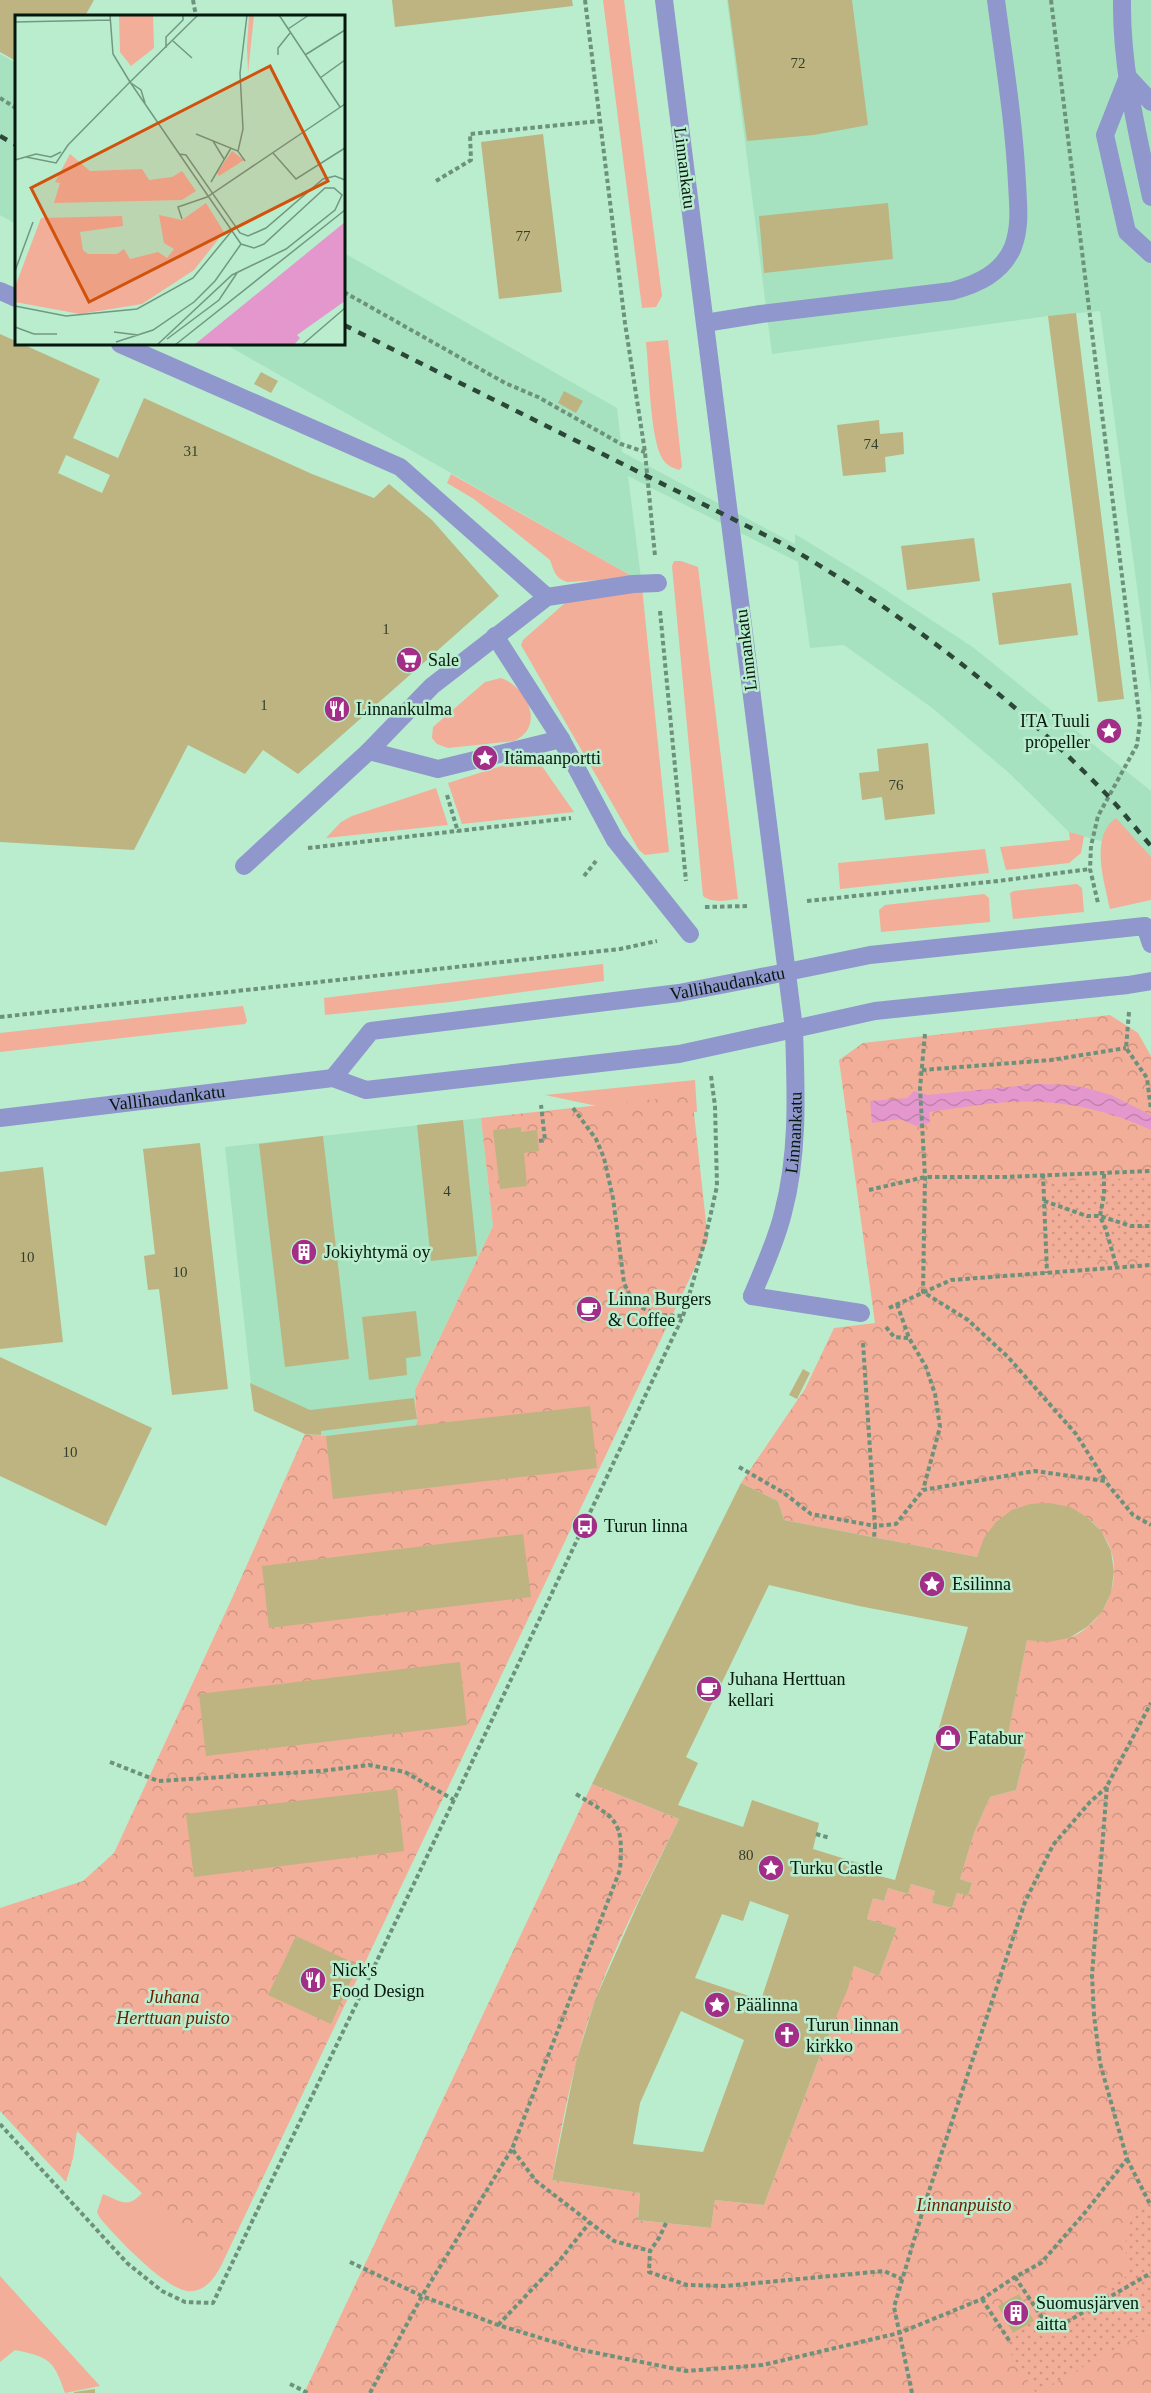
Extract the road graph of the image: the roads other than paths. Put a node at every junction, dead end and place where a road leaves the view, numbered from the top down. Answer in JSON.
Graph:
{"nodes":[{"id":1,"x":664,"y":0,"type":"edge"},
{"id":2,"x":996,"y":0,"type":"edge"},
{"id":3,"x":1122,"y":0,"type":"edge"},
{"id":4,"x":1128,"y":78,"type":"junction"},
{"id":5,"x":1151,"y":102,"type":"edge"},
{"id":6,"x":1151,"y":196,"type":"edge"},
{"id":7,"x":1151,"y":254,"type":"edge"},
{"id":8,"x":0,"y":291,"type":"edge"},
{"id":9,"x":15,"y":298,"type":"edge"},
{"id":10,"x":705,"y":324,"type":"junction"},
{"id":11,"x":122,"y":345,"type":"edge"},
{"id":12,"x":658,"y":583,"type":"road end"},
{"id":13,"x":547,"y":597,"type":"junction"},
{"id":14,"x":495,"y":636,"type":"junction"},
{"id":15,"x":561,"y":739,"type":"junction"},
{"id":16,"x":369,"y":751,"type":"junction"},
{"id":17,"x":244,"y":866,"type":"dead end"},
{"id":18,"x":1148,"y":926,"type":"edge"},
{"id":19,"x":690,"y":934,"type":"road end"},
{"id":20,"x":1151,"y":944,"type":"edge"},
{"id":21,"x":787,"y":972,"type":"junction"},
{"id":22,"x":1151,"y":981,"type":"edge"},
{"id":23,"x":794,"y":1029,"type":"junction"},
{"id":24,"x":333,"y":1078,"type":"junction"},
{"id":25,"x":0,"y":1119,"type":"edge"},
{"id":26,"x":861,"y":1313,"type":"road end"}],
"edges":[{"from":1,"to":10,"type":"street","name":"Linnankatu"},
{"from":2,"to":10,"type":"street"},
{"from":3,"to":4,"type":"street"},
{"from":4,"to":5,"type":"street"},
{"from":4,"to":6,"type":"street"},
{"from":4,"to":7,"type":"street"},
{"from":8,"to":9,"type":"street"},
{"from":10,"to":21,"type":"street","name":"Linnankatu"},
{"from":11,"to":13,"type":"street"},
{"from":12,"to":13,"type":"street"},
{"from":13,"to":14,"type":"street"},
{"from":14,"to":15,"type":"street"},
{"from":14,"to":16,"type":"street"},
{"from":15,"to":16,"type":"street"},
{"from":15,"to":19,"type":"street"},
{"from":16,"to":17,"type":"street"},
{"from":18,"to":20,"type":"street"},
{"from":18,"to":21,"type":"street","name":"Vallihaudankatu"},
{"from":21,"to":23,"type":"street","name":"Linnankatu"},
{"from":21,"to":24,"type":"street","name":"Vallihaudankatu"},
{"from":22,"to":23,"type":"street","name":"Vallihaudankatu"},
{"from":23,"to":24,"type":"street","name":"Vallihaudankatu"},
{"from":23,"to":26,"type":"street","name":"Linnankatu"},
{"from":24,"to":25,"type":"street","name":"Vallihaudankatu"}]}
